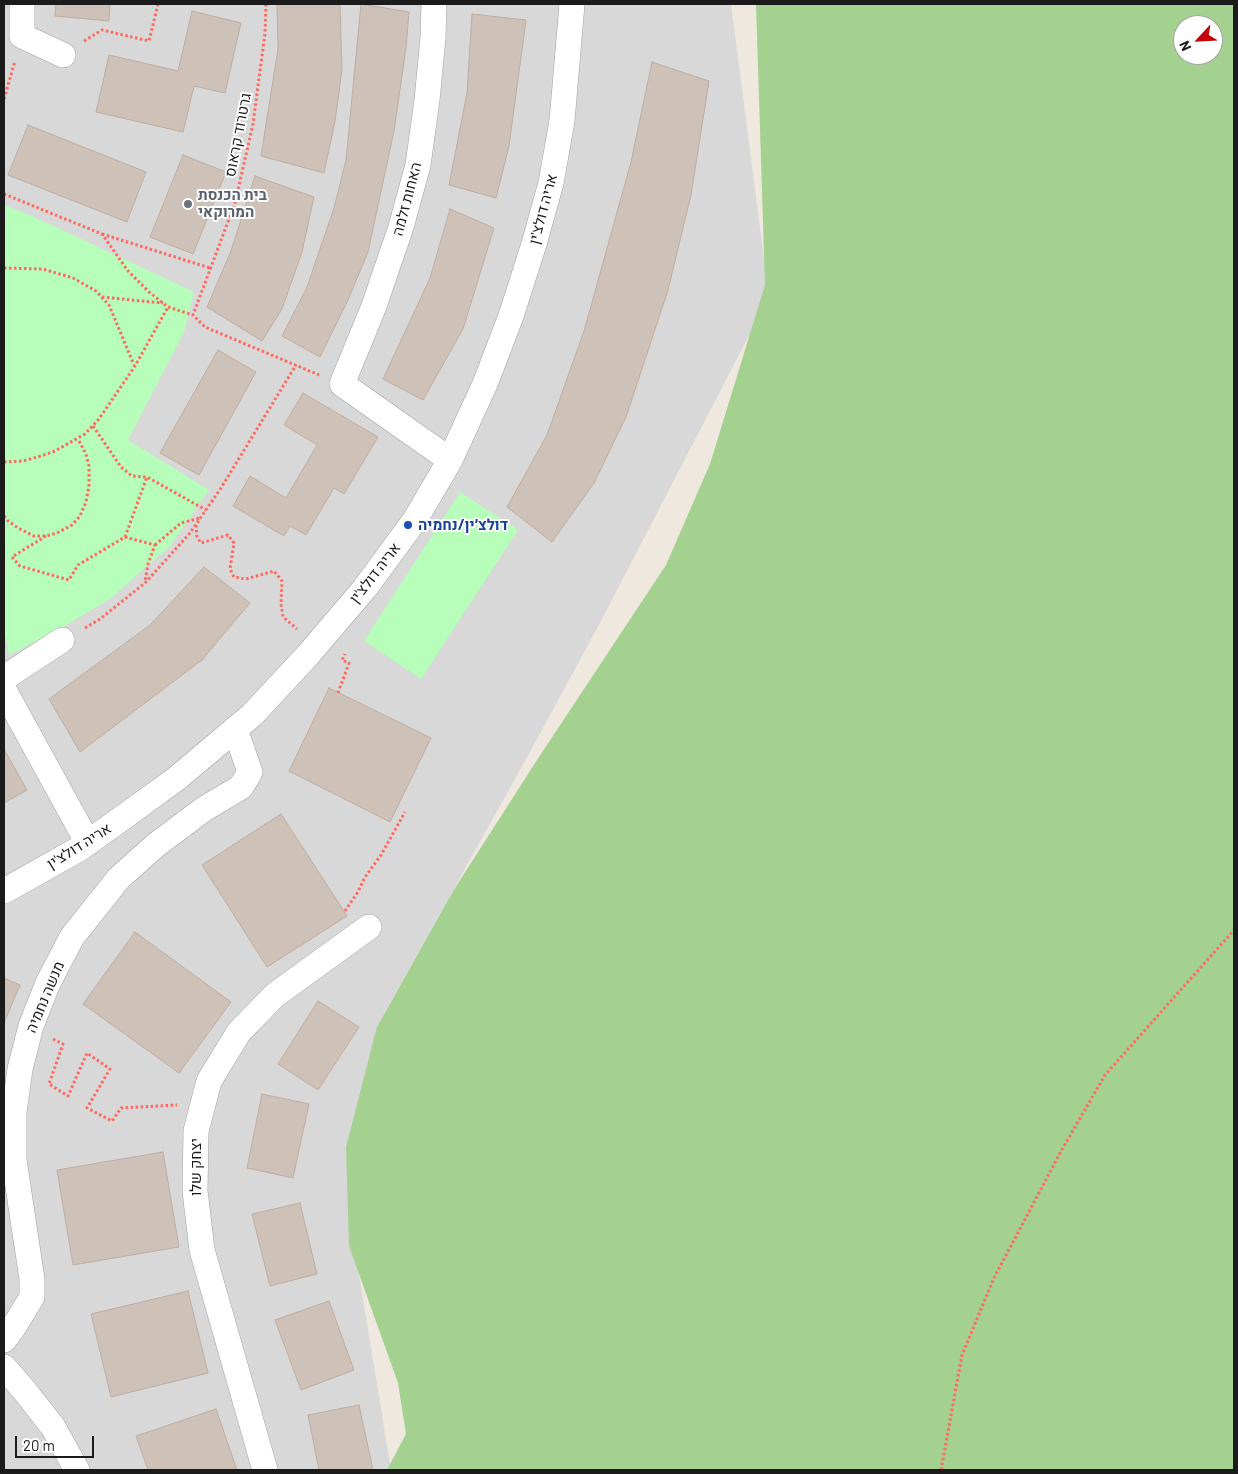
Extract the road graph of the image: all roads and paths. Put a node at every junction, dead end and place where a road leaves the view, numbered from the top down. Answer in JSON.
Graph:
{"nodes":[{"id":1,"x":22,"y":4,"type":"edge"},
{"id":2,"x":158,"y":4,"type":"edge"},
{"id":3,"x":266,"y":4,"type":"edge"},
{"id":4,"x":434,"y":4,"type":"edge"},
{"id":5,"x":572,"y":4,"type":"edge"},
{"id":6,"x":22,"y":36,"type":"junction"},
{"id":7,"x":63,"y":55,"type":"joint"},
{"id":8,"x":4,"y":99,"type":"edge"},
{"id":9,"x":4,"y":194,"type":"edge"},
{"id":10,"x":102,"y":234,"type":"junction"},
{"id":11,"x":4,"y":268,"type":"edge"},
{"id":12,"x":210,"y":268,"type":"junction"},
{"id":13,"x":101,"y":297,"type":"junction"},
{"id":14,"x":163,"y":303,"type":"junction"},
{"id":15,"x":168,"y":307,"type":"junction"},
{"id":16,"x":193,"y":315,"type":"junction"},
{"id":17,"x":296,"y":365,"type":"junction"},
{"id":18,"x":135,"y":366,"type":"junction"},
{"id":19,"x":342,"y":384,"type":"junction"},
{"id":20,"x":93,"y":426,"type":"junction"},
{"id":21,"x":78,"y":438,"type":"junction"},
{"id":22,"x":450,"y":460,"type":"junction"},
{"id":23,"x":4,"y":462,"type":"edge"},
{"id":24,"x":147,"y":477,"type":"junction"},
{"id":25,"x":206,"y":510,"type":"junction"},
{"id":26,"x":4,"y":516,"type":"edge"},
{"id":27,"x":200,"y":518,"type":"junction"},
{"id":28,"x":196,"y":524,"type":"junction"},
{"id":29,"x":46,"y":536,"type":"junction"},
{"id":30,"x":125,"y":537,"type":"junction"},
{"id":31,"x":155,"y":545,"type":"junction"},
{"id":32,"x":145,"y":583,"type":"junction"},
{"id":33,"x":62,"y":640,"type":"joint"},
{"id":34,"x":316,"y":645,"type":"junction"},
{"id":35,"x":347,"y":668,"type":"dead end"},
{"id":36,"x":4,"y":678,"type":"edge"},
{"id":37,"x":4,"y":690,"type":"edge"},
{"id":38,"x":338,"y":693,"type":"dead end"},
{"id":39,"x":235,"y":729,"type":"junction"},
{"id":40,"x":404,"y":812,"type":"dead end"},
{"id":41,"x":88,"y":843,"type":"junction"},
{"id":42,"x":366,"y":877,"type":"dead end"},
{"id":43,"x":4,"y":891,"type":"edge"},
{"id":44,"x":370,"y":927,"type":"dead end"},
{"id":45,"x":1234,"y":930,"type":"edge"},
{"id":46,"x":31,"y":1026,"type":"junction"},
{"id":47,"x":203,"y":1103,"type":"junction"},
{"id":48,"x":4,"y":1340,"type":"edge"},
{"id":49,"x":4,"y":1367,"type":"edge"},
{"id":50,"x":77,"y":1470,"type":"edge"},
{"id":51,"x":265,"y":1470,"type":"edge"},
{"id":52,"x":940,"y":1470,"type":"edge"}],
"edges":[{"from":1,"to":6,"type":"street"},
{"from":2,"to":7,"type":"path"},
{"from":3,"to":12,"type":"path","name":"גרטרוד קראוס"},
{"from":4,"to":19,"type":"street","name":"האחות זלמה"},
{"from":5,"to":22,"type":"street","name":"אריה דולצ'ין"},
{"from":6,"to":7,"type":"street"},
{"from":6,"to":8,"type":"path"},
{"from":9,"to":10,"type":"path"},
{"from":10,"to":12,"type":"path"},
{"from":10,"to":14,"type":"path"},
{"from":11,"to":13,"type":"path"},
{"from":12,"to":16,"type":"path","name":"גרטרוד קראוס"},
{"from":13,"to":14,"type":"path"},
{"from":13,"to":18,"type":"path"},
{"from":14,"to":15,"type":"path"},
{"from":15,"to":16,"type":"path"},
{"from":15,"to":18,"type":"path"},
{"from":16,"to":17,"type":"path"},
{"from":17,"to":19,"type":"path"},
{"from":17,"to":25,"type":"path"},
{"from":18,"to":20,"type":"path"},
{"from":19,"to":22,"type":"street"},
{"from":20,"to":21,"type":"path"},
{"from":20,"to":24,"type":"path"},
{"from":21,"to":23,"type":"path"},
{"from":21,"to":29,"type":"path"},
{"from":22,"to":34,"type":"street","name":"אריה דולצ'ין"},
{"from":24,"to":25,"type":"path"},
{"from":24,"to":30,"type":"path"},
{"from":25,"to":27,"type":"path"},
{"from":26,"to":29,"type":"path"},
{"from":27,"to":28,"type":"path"},
{"from":27,"to":31,"type":"path"},
{"from":28,"to":32,"type":"path"},
{"from":28,"to":34,"type":"path"},
{"from":29,"to":30,"type":"path"},
{"from":30,"to":31,"type":"path"},
{"from":31,"to":32,"type":"path"},
{"from":32,"to":33,"type":"path"},
{"from":33,"to":36,"type":"street"},
{"from":34,"to":39,"type":"street","name":"אריה דולצ'ין"},
{"from":35,"to":38,"type":"path"},
{"from":37,"to":41,"type":"street"},
{"from":39,"to":41,"type":"street","name":"אריה דולצ'ין"},
{"from":39,"to":46,"type":"street","name":"מנשה נחמיה"},
{"from":40,"to":42,"type":"path"},
{"from":41,"to":43,"type":"street","name":"אריה דולצ'ין"},
{"from":44,"to":47,"type":"street","name":"יצחק שלו"},
{"from":45,"to":52,"type":"path"},
{"from":46,"to":47,"type":"path"},
{"from":46,"to":48,"type":"street","name":"מנשה נחמיה"},
{"from":47,"to":51,"type":"street","name":"יצחק שלו"},
{"from":49,"to":50,"type":"street"}]}
